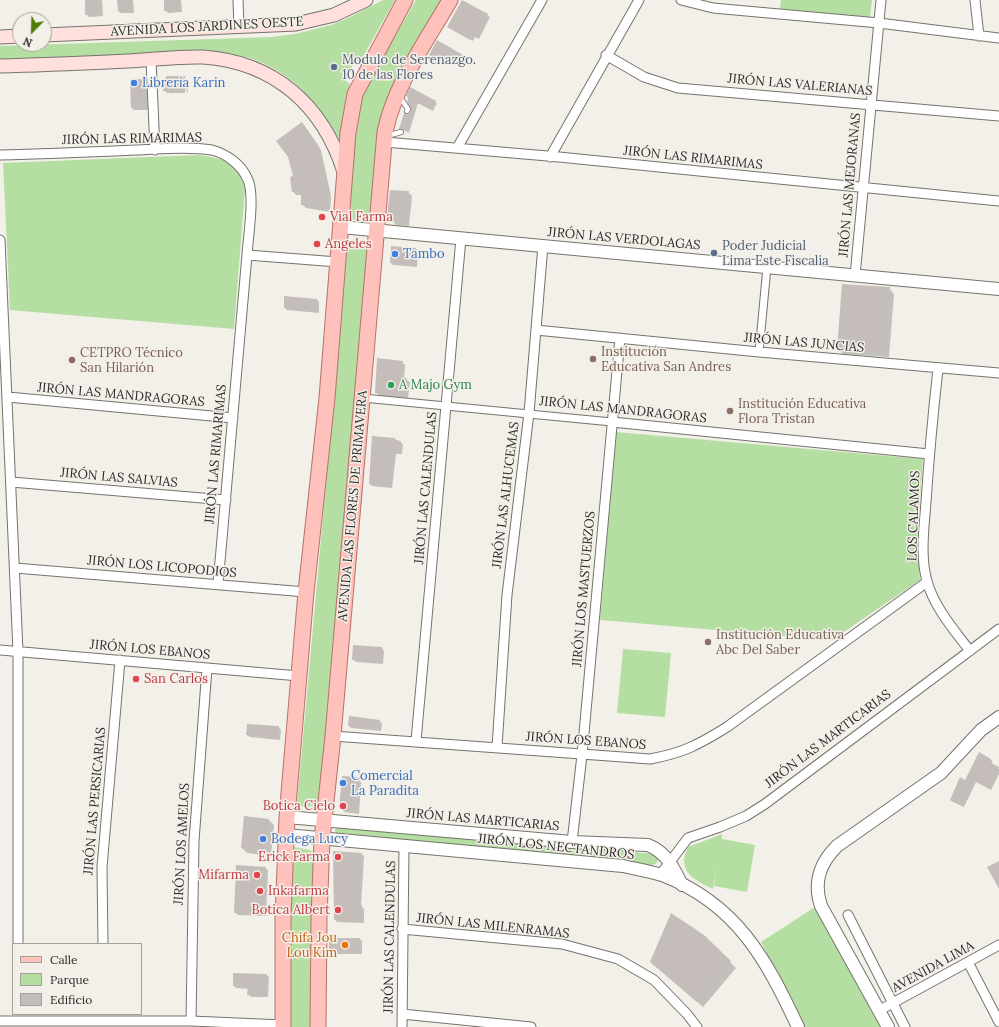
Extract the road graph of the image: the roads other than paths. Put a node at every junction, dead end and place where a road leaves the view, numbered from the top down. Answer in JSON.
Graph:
{"nodes":[{"id":1,"x":238,"y":0,"type":"edge"},
{"id":2,"x":366,"y":0,"type":"edge"},
{"id":3,"x":405,"y":0,"type":"edge"},
{"id":4,"x":450,"y":0,"type":"edge"},
{"id":5,"x":542,"y":0,"type":"edge"},
{"id":6,"x":639,"y":0,"type":"edge"},
{"id":7,"x":681,"y":0,"type":"edge"},
{"id":8,"x":881,"y":0,"type":"edge"},
{"id":9,"x":975,"y":0,"type":"edge"},
{"id":10,"x":879,"y":22,"type":"junction"},
{"id":11,"x":239,"y":28,"type":"junction"},
{"id":12,"x":52,"y":35,"type":"edge"},
{"id":13,"x":12,"y":36,"type":"edge"},
{"id":14,"x":979,"y":36,"type":"junction"},
{"id":15,"x":0,"y":37,"type":"edge"},
{"id":16,"x":999,"y":38,"type":"edge"},
{"id":17,"x":606,"y":55,"type":"junction"},
{"id":18,"x":151,"y":60,"type":"junction"},
{"id":19,"x":0,"y":66,"type":"edge"},
{"id":20,"x":398,"y":93,"type":"junction"},
{"id":21,"x":871,"y":104,"type":"junction"},
{"id":22,"x":407,"y":111,"type":"dead end"},
{"id":23,"x":999,"y":116,"type":"edge"},
{"id":24,"x":388,"y":140,"type":"junction"},
{"id":25,"x":457,"y":148,"type":"junction"},
{"id":26,"x":155,"y":150,"type":"junction"},
{"id":27,"x":0,"y":155,"type":"edge"},
{"id":28,"x":550,"y":156,"type":"junction"},
{"id":29,"x":345,"y":176,"type":"junction"},
{"id":30,"x":864,"y":189,"type":"junction"},
{"id":31,"x":999,"y":201,"type":"edge"},
{"id":32,"x":341,"y":227,"type":"junction"},
{"id":33,"x":377,"y":230,"type":"junction"},
{"id":34,"x":461,"y":238,"type":"junction"},
{"id":35,"x":0,"y":240,"type":"edge"},
{"id":36,"x":543,"y":245,"type":"junction"},
{"id":37,"x":247,"y":255,"type":"junction"},
{"id":38,"x":338,"y":262,"type":"junction"},
{"id":39,"x":767,"y":267,"type":"junction"},
{"id":40,"x":855,"y":276,"type":"junction"},
{"id":41,"x":999,"y":289,"type":"edge"},
{"id":42,"x":536,"y":330,"type":"junction"},
{"id":43,"x":620,"y":338,"type":"junction"},
{"id":44,"x":758,"y":352,"type":"junction"},
{"id":45,"x":938,"y":369,"type":"junction"},
{"id":46,"x":999,"y":373,"type":"edge"},
{"id":47,"x":8,"y":398,"type":"junction"},
{"id":48,"x":363,"y":398,"type":"junction"},
{"id":49,"x":446,"y":405,"type":"junction"},
{"id":50,"x":529,"y":413,"type":"junction"},
{"id":51,"x":232,"y":418,"type":"junction"},
{"id":52,"x":612,"y":422,"type":"junction"},
{"id":53,"x":929,"y":454,"type":"junction"},
{"id":54,"x":11,"y":482,"type":"junction"},
{"id":55,"x":226,"y":500,"type":"junction"},
{"id":56,"x":15,"y":568,"type":"junction"},
{"id":57,"x":927,"y":582,"type":"junction"},
{"id":58,"x":218,"y":584,"type":"junction"},
{"id":59,"x":306,"y":592,"type":"junction"},
{"id":60,"x":999,"y":629,"type":"edge"},
{"id":61,"x":0,"y":650,"type":"edge"},
{"id":62,"x":970,"y":651,"type":"junction"},
{"id":63,"x":18,"y":652,"type":"junction"},
{"id":64,"x":120,"y":660,"type":"junction"},
{"id":65,"x":207,"y":668,"type":"junction"},
{"id":66,"x":299,"y":676,"type":"junction"},
{"id":67,"x":999,"y":717,"type":"edge"},
{"id":68,"x":333,"y":736,"type":"junction"},
{"id":69,"x":416,"y":741,"type":"junction"},
{"id":70,"x":497,"y":747,"type":"junction"},
{"id":71,"x":582,"y":755,"type":"junction"},
{"id":72,"x":287,"y":817,"type":"junction"},
{"id":73,"x":324,"y":820,"type":"junction"},
{"id":74,"x":286,"y":835,"type":"junction"},
{"id":75,"x":322,"y":839,"type":"junction"},
{"id":76,"x":572,"y":842,"type":"junction"},
{"id":77,"x":404,"y":847,"type":"junction"},
{"id":78,"x":671,"y":862,"type":"junction"},
{"id":79,"x":660,"y":875,"type":"junction"},
{"id":80,"x":682,"y":885,"type":"junction"},
{"id":81,"x":848,"y":915,"type":"dead end"},
{"id":82,"x":402,"y":929,"type":"junction"},
{"id":83,"x":18,"y":943,"type":"edge"},
{"id":84,"x":103,"y":943,"type":"edge"},
{"id":85,"x":999,"y":945,"type":"edge"},
{"id":86,"x":968,"y":962,"type":"junction"},
{"id":87,"x":893,"y":1004,"type":"junction"},
{"id":88,"x":880,"y":1010,"type":"junction"},
{"id":89,"x":402,"y":1014,"type":"junction"},
{"id":90,"x":18,"y":1017,"type":"edge"},
{"id":91,"x":103,"y":1017,"type":"edge"},
{"id":92,"x":0,"y":1021,"type":"edge"},
{"id":93,"x":191,"y":1021,"type":"junction"},
{"id":94,"x":999,"y":1022,"type":"edge"},
{"id":95,"x":35,"y":1025,"type":"edge"},
{"id":96,"x":283,"y":1026,"type":"edge"},
{"id":97,"x":318,"y":1027,"type":"edge"},
{"id":98,"x":402,"y":1027,"type":"edge"},
{"id":99,"x":531,"y":1027,"type":"edge"},
{"id":100,"x":697,"y":1027,"type":"edge"},
{"id":101,"x":798,"y":1027,"type":"edge"},
{"id":102,"x":888,"y":1027,"type":"edge"},
{"id":103,"x":905,"y":1027,"type":"edge"}],
"edges":[{"from":1,"to":11,"type":"street"},
{"from":2,"to":11,"type":"main road","name":"AVENIDA LOS JARDINES OESTE"},
{"from":3,"to":29,"type":"main road"},
{"from":4,"to":20,"type":"main road","name":"AVENIDA LAS FLORES DE PRIMAVERA"},
{"from":5,"to":25,"type":"street"},
{"from":6,"to":17,"type":"street"},
{"from":7,"to":10,"type":"street"},
{"from":8,"to":10,"type":"street","name":"JIRÓN LAS MEJORANAS"},
{"from":9,"to":14,"type":"street"},
{"from":10,"to":14,"type":"street"},
{"from":10,"to":21,"type":"street","name":"JIRÓN LAS MEJORANAS"},
{"from":11,"to":12,"type":"main road","name":"AVENIDA LOS JARDINES OESTE"},
{"from":13,"to":15,"type":"main road"},
{"from":14,"to":16,"type":"street"},
{"from":17,"to":21,"type":"street","name":"JIRÓN LAS VALERIANAS"},
{"from":17,"to":28,"type":"street"},
{"from":18,"to":19,"type":"main road"},
{"from":18,"to":26,"type":"street"},
{"from":18,"to":29,"type":"main road"},
{"from":20,"to":22,"type":"lane"},
{"from":20,"to":24,"type":"main road","name":"AVENIDA LAS FLORES DE PRIMAVERA"},
{"from":21,"to":23,"type":"street","name":"JIRÓN LAS VALERIANAS"},
{"from":21,"to":30,"type":"street","name":"JIRÓN LAS MEJORANAS"},
{"from":24,"to":24,"type":"lane"},
{"from":24,"to":25,"type":"street","name":"JIRÓN LAS RIMARIMAS"},
{"from":24,"to":33,"type":"main road","name":"AVENIDA LAS FLORES DE PRIMAVERA"},
{"from":25,"to":28,"type":"street","name":"JIRÓN LAS RIMARIMAS"},
{"from":26,"to":27,"type":"street","name":"JIRÓN LAS RIMARIMAS"},
{"from":26,"to":37,"type":"street","name":"JIRÓN LAS RIMARIMAS"},
{"from":28,"to":30,"type":"street","name":"JIRÓN LAS RIMARIMAS"},
{"from":29,"to":32,"type":"main road"},
{"from":30,"to":31,"type":"street","name":"JIRÓN LAS RIMARIMAS"},
{"from":30,"to":40,"type":"street","name":"JIRÓN LAS MEJORANAS"},
{"from":32,"to":33,"type":"street","name":"JIRÓN LAS VERDOLAGAS"},
{"from":32,"to":38,"type":"main road"},
{"from":33,"to":34,"type":"street","name":"JIRÓN LAS VERDOLAGAS"},
{"from":33,"to":48,"type":"main road","name":"AVENIDA LAS FLORES DE PRIMAVERA"},
{"from":34,"to":36,"type":"street","name":"JIRÓN LAS VERDOLAGAS"},
{"from":34,"to":49,"type":"street","name":"JIRÓN LAS CALENDULAS"},
{"from":35,"to":47,"type":"street"},
{"from":36,"to":39,"type":"street","name":"JIRÓN LAS VERDOLAGAS"},
{"from":36,"to":42,"type":"street","name":"JIRÓN LAS ALHUCEMAS"},
{"from":37,"to":38,"type":"street"},
{"from":37,"to":51,"type":"street","name":"JIRÓN LAS RIMARIMAS"},
{"from":38,"to":59,"type":"main road"},
{"from":39,"to":40,"type":"street","name":"JIRÓN LAS VERDOLAGAS"},
{"from":39,"to":44,"type":"street"},
{"from":40,"to":41,"type":"street","name":"JIRÓN LAS VERDOLAGAS"},
{"from":42,"to":43,"type":"street","name":"JIRÓN LAS JUNCIAS"},
{"from":42,"to":50,"type":"street","name":"JIRÓN LAS ALHUCEMAS"},
{"from":43,"to":44,"type":"street","name":"JIRÓN LAS JUNCIAS"},
{"from":43,"to":52,"type":"street","name":"JIRÓN LOS MASTUERZOS"},
{"from":44,"to":45,"type":"street","name":"JIRÓN LAS JUNCIAS"},
{"from":45,"to":46,"type":"street","name":"JIRÓN LAS JUNCIAS"},
{"from":45,"to":53,"type":"street","name":"LOS CALAMOS"},
{"from":47,"to":51,"type":"street","name":"JIRÓN LAS MANDRAGORAS"},
{"from":47,"to":54,"type":"street"},
{"from":48,"to":49,"type":"street","name":"JIRÓN LAS MANDRAGORAS"},
{"from":48,"to":68,"type":"main road","name":"AVENIDA LAS FLORES DE PRIMAVERA"},
{"from":49,"to":50,"type":"street","name":"JIRÓN LAS MANDRAGORAS"},
{"from":49,"to":69,"type":"street","name":"JIRÓN LAS CALENDULAS"},
{"from":50,"to":52,"type":"street","name":"JIRÓN LAS MANDRAGORAS"},
{"from":50,"to":70,"type":"street","name":"JIRÓN LAS ALHUCEMAS"},
{"from":51,"to":55,"type":"street","name":"JIRÓN LAS RIMARIMAS"},
{"from":52,"to":53,"type":"street","name":"JIRÓN LAS MANDRAGORAS"},
{"from":52,"to":71,"type":"street","name":"JIRÓN LOS MASTUERZOS"},
{"from":53,"to":57,"type":"street","name":"LOS CALAMOS"},
{"from":54,"to":55,"type":"street","name":"JIRÓN LAS SALVIAS"},
{"from":54,"to":56,"type":"street"},
{"from":55,"to":58,"type":"street","name":"JIRÓN LAS RIMARIMAS"},
{"from":56,"to":58,"type":"street","name":"JIRÓN LOS LICOPODIOS"},
{"from":56,"to":63,"type":"street"},
{"from":57,"to":62,"type":"street","name":"LOS CALAMOS"},
{"from":57,"to":71,"type":"street","name":"JIRÓN LOS EBANOS"},
{"from":58,"to":59,"type":"street","name":"JIRÓN LOS LICOPODIOS"},
{"from":59,"to":66,"type":"main road"},
{"from":60,"to":62,"type":"street","name":"JIRÓN LAS MARTICARIAS"},
{"from":61,"to":63,"type":"street","name":"JIRÓN LOS EBANOS"},
{"from":62,"to":78,"type":"street","name":"JIRÓN LAS MARTICARIAS"},
{"from":63,"to":64,"type":"street","name":"JIRÓN LOS EBANOS"},
{"from":63,"to":83,"type":"street"},
{"from":64,"to":65,"type":"street","name":"JIRÓN LOS EBANOS"},
{"from":64,"to":84,"type":"street","name":"JIRÓN LAS PERSICARIAS"},
{"from":65,"to":66,"type":"street","name":"JIRÓN LOS EBANOS"},
{"from":65,"to":93,"type":"street","name":"JIRÓN LOS AMELOS"},
{"from":66,"to":72,"type":"main road"},
{"from":67,"to":88,"type":"street"},
{"from":68,"to":69,"type":"street","name":"JIRÓN LOS EBANOS"},
{"from":68,"to":73,"type":"main road","name":"AVENIDA LAS FLORES DE PRIMAVERA"},
{"from":69,"to":70,"type":"street","name":"JIRÓN LOS EBANOS"},
{"from":70,"to":71,"type":"street","name":"JIRÓN LOS EBANOS"},
{"from":71,"to":76,"type":"street","name":"JIRÓN LOS MASTUERZOS"},
{"from":72,"to":73,"type":"street","name":"JIRÓN LAS MARTICARIAS"},
{"from":72,"to":74,"type":"main road"},
{"from":73,"to":75,"type":"main road","name":"AVENIDA LAS FLORES DE PRIMAVERA"},
{"from":73,"to":76,"type":"street","name":"JIRÓN LAS MARTICARIAS"},
{"from":74,"to":75,"type":"street","name":"JIRÓN LOS NECTANDROS"},
{"from":74,"to":96,"type":"main road"},
{"from":75,"to":77,"type":"street","name":"JIRÓN LOS NECTANDROS"},
{"from":75,"to":97,"type":"main road","name":"AVENIDA LAS FLORES DE PRIMAVERA"},
{"from":76,"to":78,"type":"street","name":"JIRÓN LAS MARTICARIAS"},
{"from":77,"to":79,"type":"street","name":"JIRÓN LOS NECTANDROS"},
{"from":77,"to":82,"type":"street","name":"JIRÓN LAS CALENDULAS"},
{"from":78,"to":79,"type":"street","name":"JIRÓN LAS MARTICARIAS"},
{"from":78,"to":80,"type":"street","name":"JIRÓN LAS MARTICARIAS"},
{"from":79,"to":80,"type":"street","name":"JIRÓN LOS NECTANDROS"},
{"from":80,"to":101,"type":"street","name":"JIRÓN LOS NECTANDROS"},
{"from":81,"to":87,"type":"street"},
{"from":82,"to":89,"type":"street","name":"JIRÓN LAS CALENDULAS"},
{"from":82,"to":100,"type":"street","name":"JIRÓN LAS MILENRAMAS"},
{"from":85,"to":86,"type":"street","name":"AVENIDA LIMA"},
{"from":86,"to":87,"type":"street","name":"AVENIDA LIMA"},
{"from":86,"to":94,"type":"street"},
{"from":87,"to":88,"type":"street","name":"AVENIDA LIMA"},
{"from":87,"to":103,"type":"street"},
{"from":88,"to":102,"type":"street"},
{"from":89,"to":98,"type":"street","name":"JIRÓN LAS CALENDULAS"},
{"from":89,"to":99,"type":"street"},
{"from":90,"to":92,"type":"street"},
{"from":90,"to":95,"type":"street"},
{"from":91,"to":93,"type":"street"},
{"from":91,"to":95,"type":"street"},
{"from":93,"to":96,"type":"street"}]}
